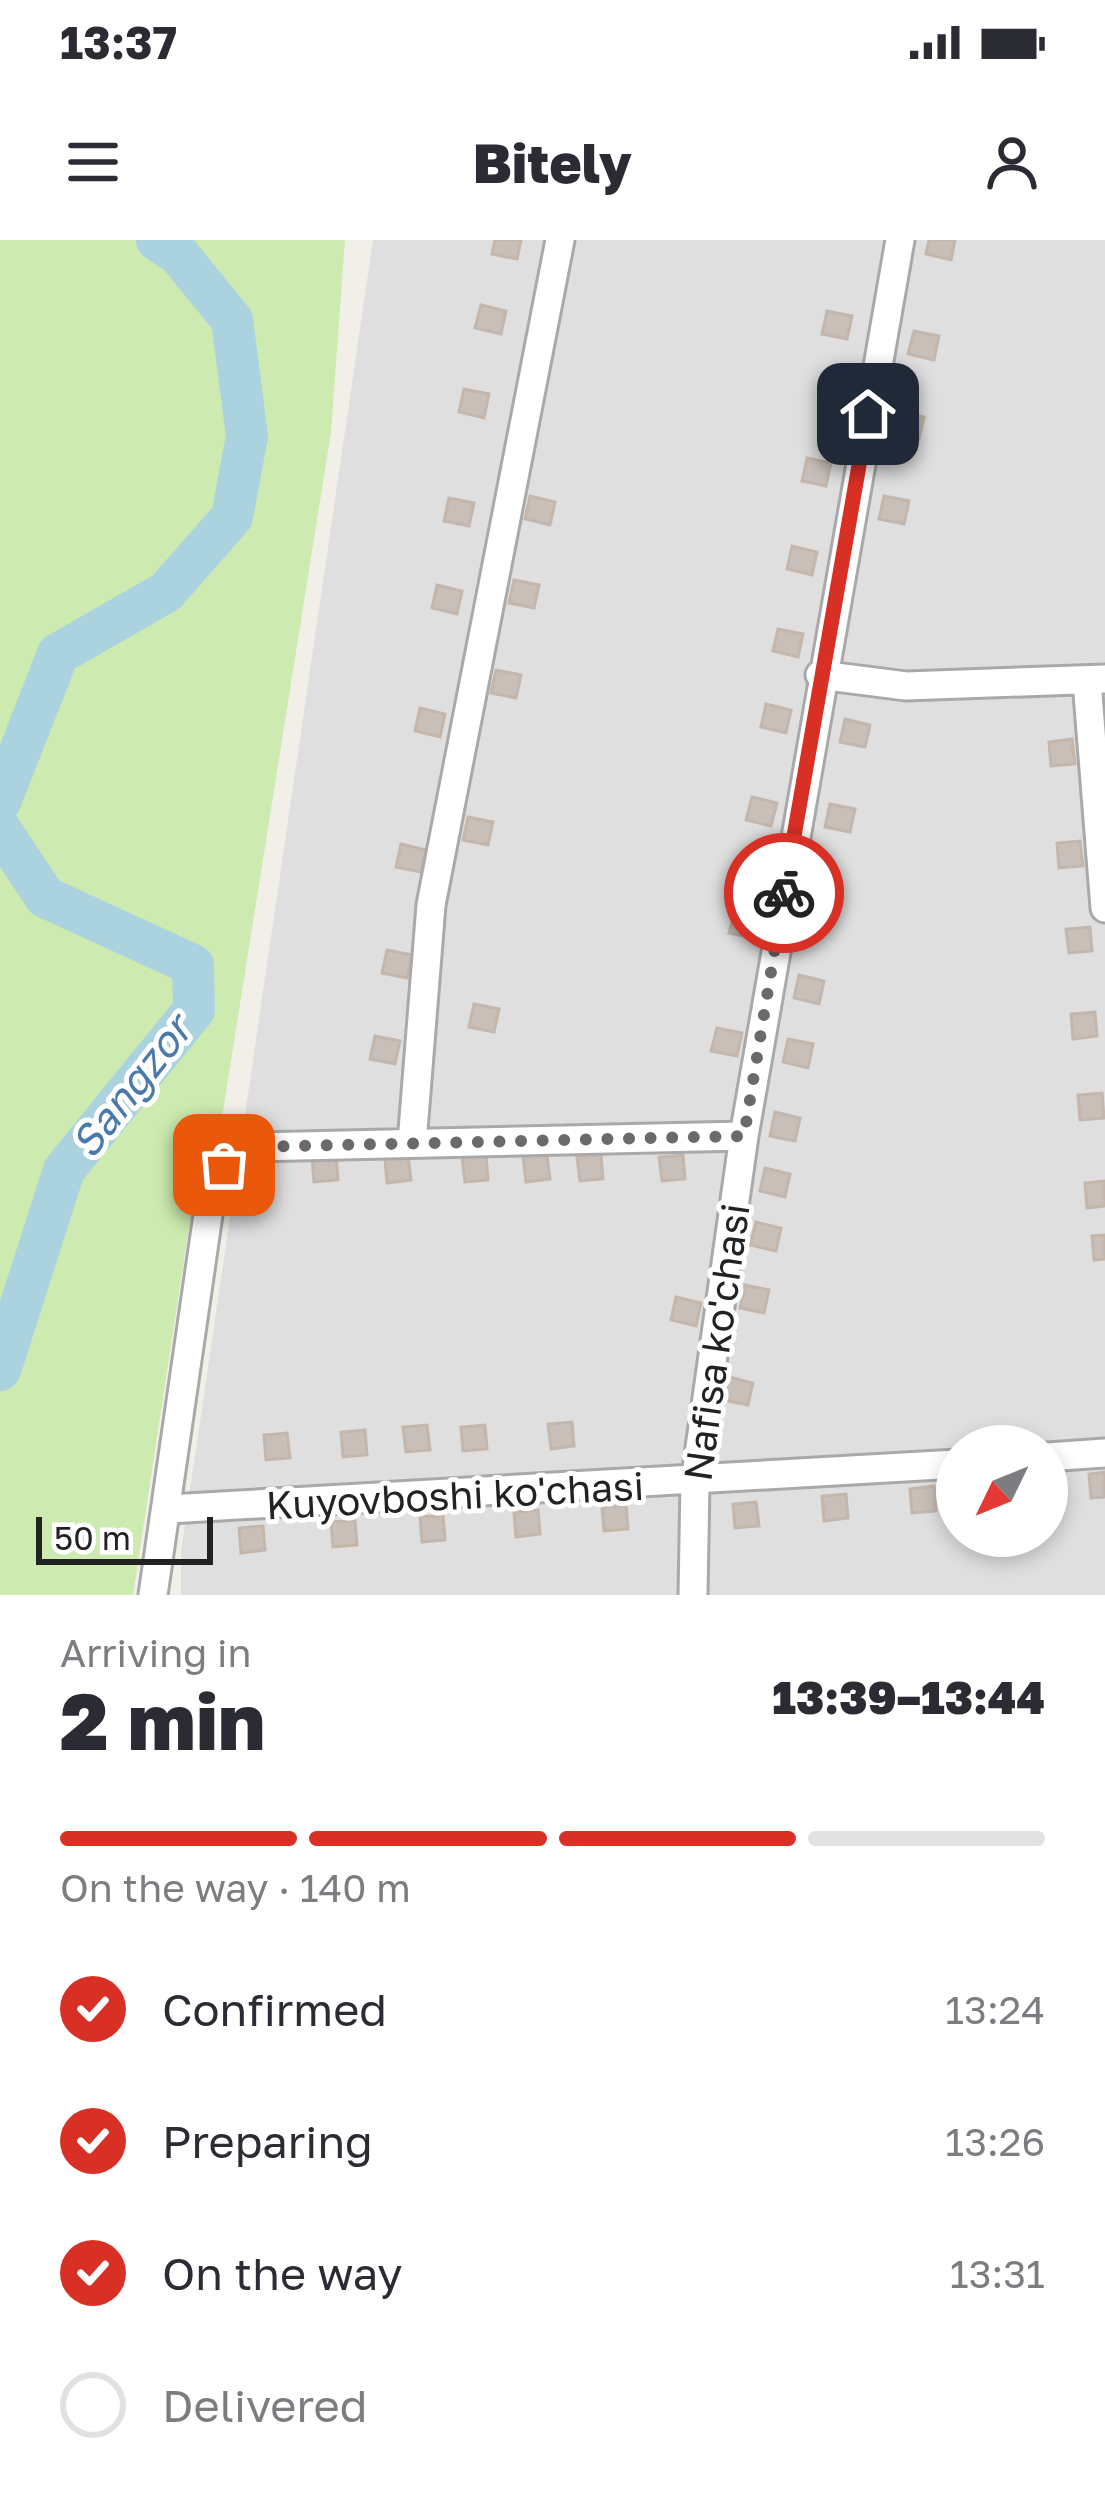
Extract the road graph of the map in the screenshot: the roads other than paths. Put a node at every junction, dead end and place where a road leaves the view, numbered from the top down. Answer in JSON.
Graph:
{"nodes":[{"id":1,"x":560,"y":240,"type":"edge"},
{"id":2,"x":900,"y":240,"type":"edge"},
{"id":3,"x":820,"y":675,"type":"junction"},
{"id":4,"x":1096,"y":680,"type":"edge"},
{"id":5,"x":1105,"y":908,"type":"edge"},
{"id":6,"x":744,"y":1136,"type":"junction"},
{"id":7,"x":412,"y":1142,"type":"junction"},
{"id":8,"x":1105,"y":1453,"type":"edge"},
{"id":9,"x":1068,"y":1456,"type":"edge"},
{"id":10,"x":936,"y":1466,"type":"edge"},
{"id":11,"x":695,"y":1483,"type":"junction"},
{"id":12,"x":169,"y":1509,"type":"junction"},
{"id":13,"x":153,"y":1595,"type":"edge"},
{"id":14,"x":693,"y":1595,"type":"edge"}],
"edges":[{"from":1,"to":7,"type":"street"},
{"from":2,"to":3,"type":"street","name":"Nafisa ko'chasi"},
{"from":3,"to":4,"type":"street"},
{"from":3,"to":6,"type":"street","name":"Nafisa ko'chasi"},
{"from":4,"to":5,"type":"street"},
{"from":6,"to":7,"type":"street"},
{"from":6,"to":11,"type":"street","name":"Nafisa ko'chasi"},
{"from":7,"to":12,"type":"street"},
{"from":8,"to":9,"type":"street"},
{"from":10,"to":11,"type":"street","name":"Kuyovboshi ko'chasi"},
{"from":11,"to":12,"type":"street","name":"Kuyovboshi ko'chasi"},
{"from":11,"to":14,"type":"street","name":"Nafisa ko'chasi"},
{"from":12,"to":13,"type":"street"}]}
